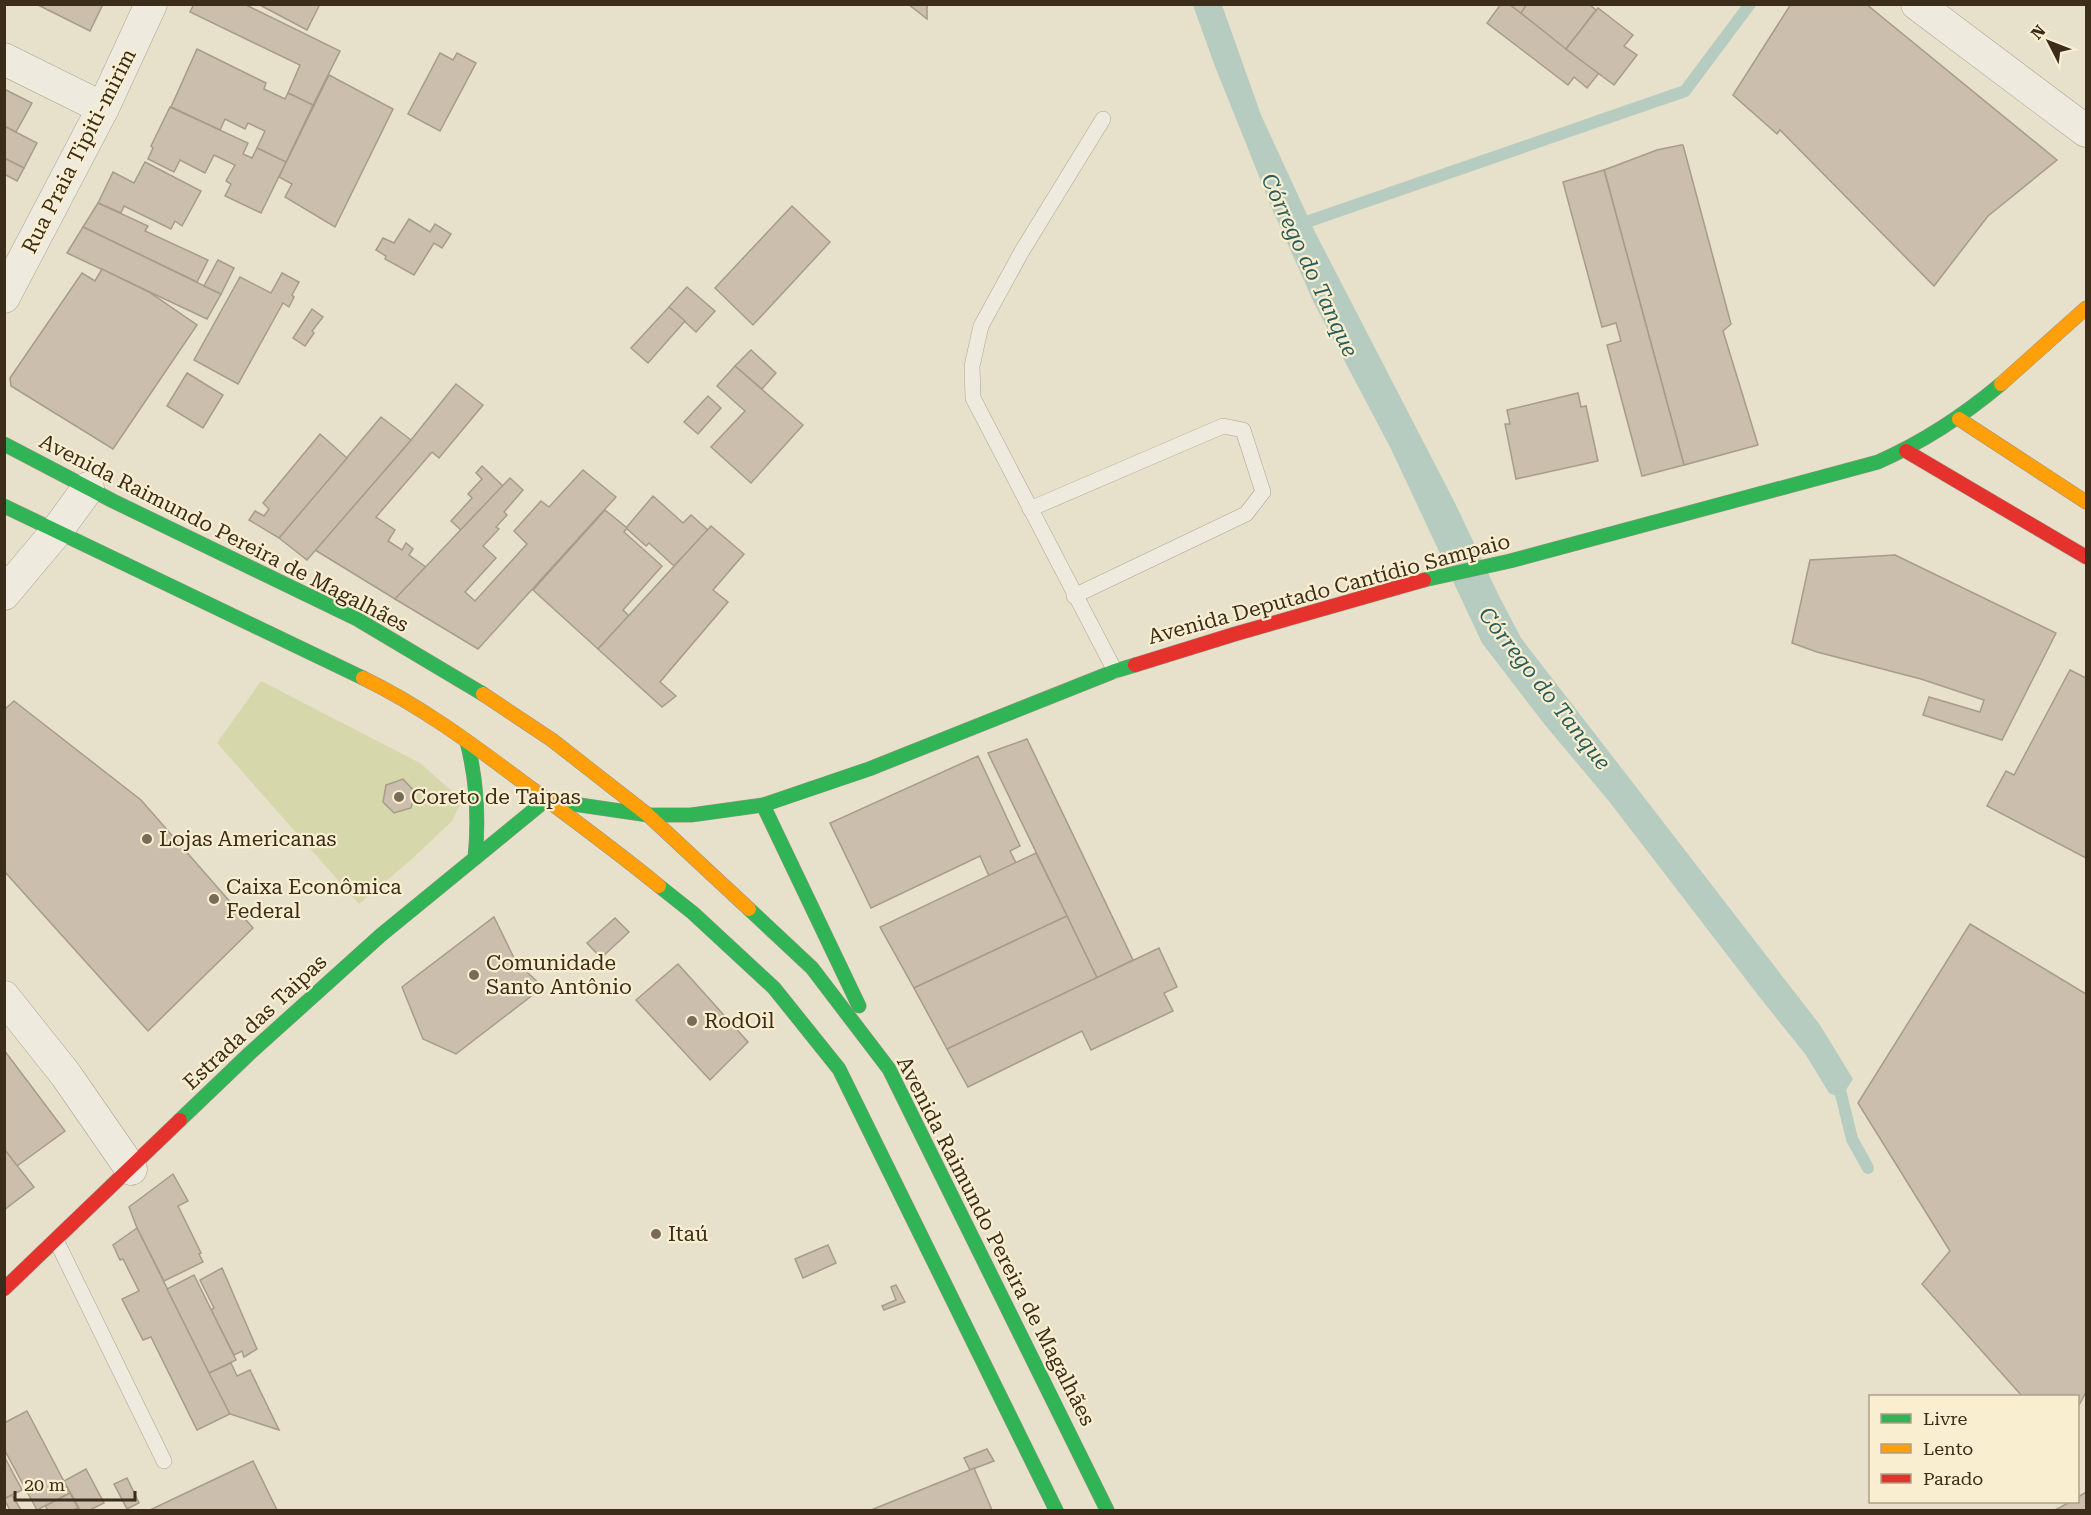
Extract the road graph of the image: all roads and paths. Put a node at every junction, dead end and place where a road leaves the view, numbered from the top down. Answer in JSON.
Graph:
{"nodes":[{"id":1,"x":151,"y":4,"type":"edge"},
{"id":2,"x":1917,"y":4,"type":"edge"},
{"id":3,"x":4,"y":59,"type":"edge"},
{"id":4,"x":103,"y":108,"type":"junction"},
{"id":5,"x":1103,"y":119,"type":"dead end"},
{"id":6,"x":2086,"y":131,"type":"edge"},
{"id":7,"x":4,"y":297,"type":"edge"},
{"id":8,"x":2086,"y":308,"type":"edge"},
{"id":9,"x":1959,"y":419,"type":"junction"},
{"id":10,"x":4,"y":444,"type":"edge"},
{"id":11,"x":1906,"y":451,"type":"junction"},
{"id":12,"x":88,"y":488,"type":"junction"},
{"id":13,"x":2086,"y":502,"type":"edge"},
{"id":14,"x":4,"y":506,"type":"edge"},
{"id":15,"x":1030,"y":509,"type":"junction"},
{"id":16,"x":56,"y":532,"type":"junction"},
{"id":17,"x":2086,"y":557,"type":"edge"},
{"id":18,"x":4,"y":594,"type":"edge"},
{"id":19,"x":1074,"y":596,"type":"junction"},
{"id":20,"x":1115,"y":671,"type":"junction"},
{"id":21,"x":467,"y":742,"type":"junction"},
{"id":22,"x":546,"y":800,"type":"junction"},
{"id":23,"x":763,"y":805,"type":"junction"},
{"id":24,"x":648,"y":815,"type":"junction"},
{"id":25,"x":475,"y":858,"type":"junction"},
{"id":26,"x":5,"y":999,"type":"edge"},
{"id":27,"x":889,"y":1069,"type":"junction"},
{"id":28,"x":131,"y":1169,"type":"junction"},
{"id":29,"x":57,"y":1240,"type":"junction"},
{"id":30,"x":4,"y":1289,"type":"edge"},
{"id":31,"x":164,"y":1461,"type":"dead end"},
{"id":32,"x":1056,"y":1510,"type":"edge"},
{"id":33,"x":1107,"y":1510,"type":"edge"}],
"edges":[{"from":1,"to":4,"type":"street","name":"Rua Praia Tipiti-mirim"},
{"from":2,"to":6,"type":"street"},
{"from":3,"to":4,"type":"street"},
{"from":4,"to":7,"type":"street","name":"Rua Praia Tipiti-mirim"},
{"from":5,"to":15,"type":"lane"},
{"from":8,"to":9,"type":"main road","name":"Avenida Deputado Cantídio Sampaio"},
{"from":9,"to":11,"type":"main road","name":"Avenida Deputado Cantídio Sampaio"},
{"from":9,"to":13,"type":"main road"},
{"from":10,"to":12,"type":"main road","name":"Avenida Raimundo Pereira de Magalhães"},
{"from":11,"to":17,"type":"main road"},
{"from":11,"to":20,"type":"main road","name":"Avenida Deputado Cantídio Sampaio"},
{"from":12,"to":16,"type":"street"},
{"from":12,"to":24,"type":"main road","name":"Avenida Raimundo Pereira de Magalhães"},
{"from":14,"to":16,"type":"main road"},
{"from":15,"to":19,"type":"lane"},
{"from":15,"to":19,"type":"lane"},
{"from":16,"to":18,"type":"street"},
{"from":16,"to":21,"type":"main road"},
{"from":19,"to":20,"type":"lane"},
{"from":20,"to":23,"type":"main road","name":"Avenida Deputado Cantídio Sampaio"},
{"from":21,"to":22,"type":"main road"},
{"from":21,"to":25,"type":"main road"},
{"from":22,"to":24,"type":"main road","name":"Avenida Deputado Cantídio Sampaio"},
{"from":22,"to":25,"type":"main road","name":"Estrada das Taipas"},
{"from":22,"to":32,"type":"main road"},
{"from":23,"to":24,"type":"main road","name":"Avenida Deputado Cantídio Sampaio"},
{"from":23,"to":27,"type":"main road"},
{"from":24,"to":27,"type":"main road","name":"Avenida Raimundo Pereira de Magalhães"},
{"from":25,"to":28,"type":"main road","name":"Estrada das Taipas"},
{"from":26,"to":28,"type":"street"},
{"from":27,"to":33,"type":"main road","name":"Avenida Raimundo Pereira de Magalhães"},
{"from":28,"to":29,"type":"main road","name":"Estrada das Taipas"},
{"from":29,"to":30,"type":"main road","name":"Estrada das Taipas"},
{"from":29,"to":31,"type":"lane"}]}
